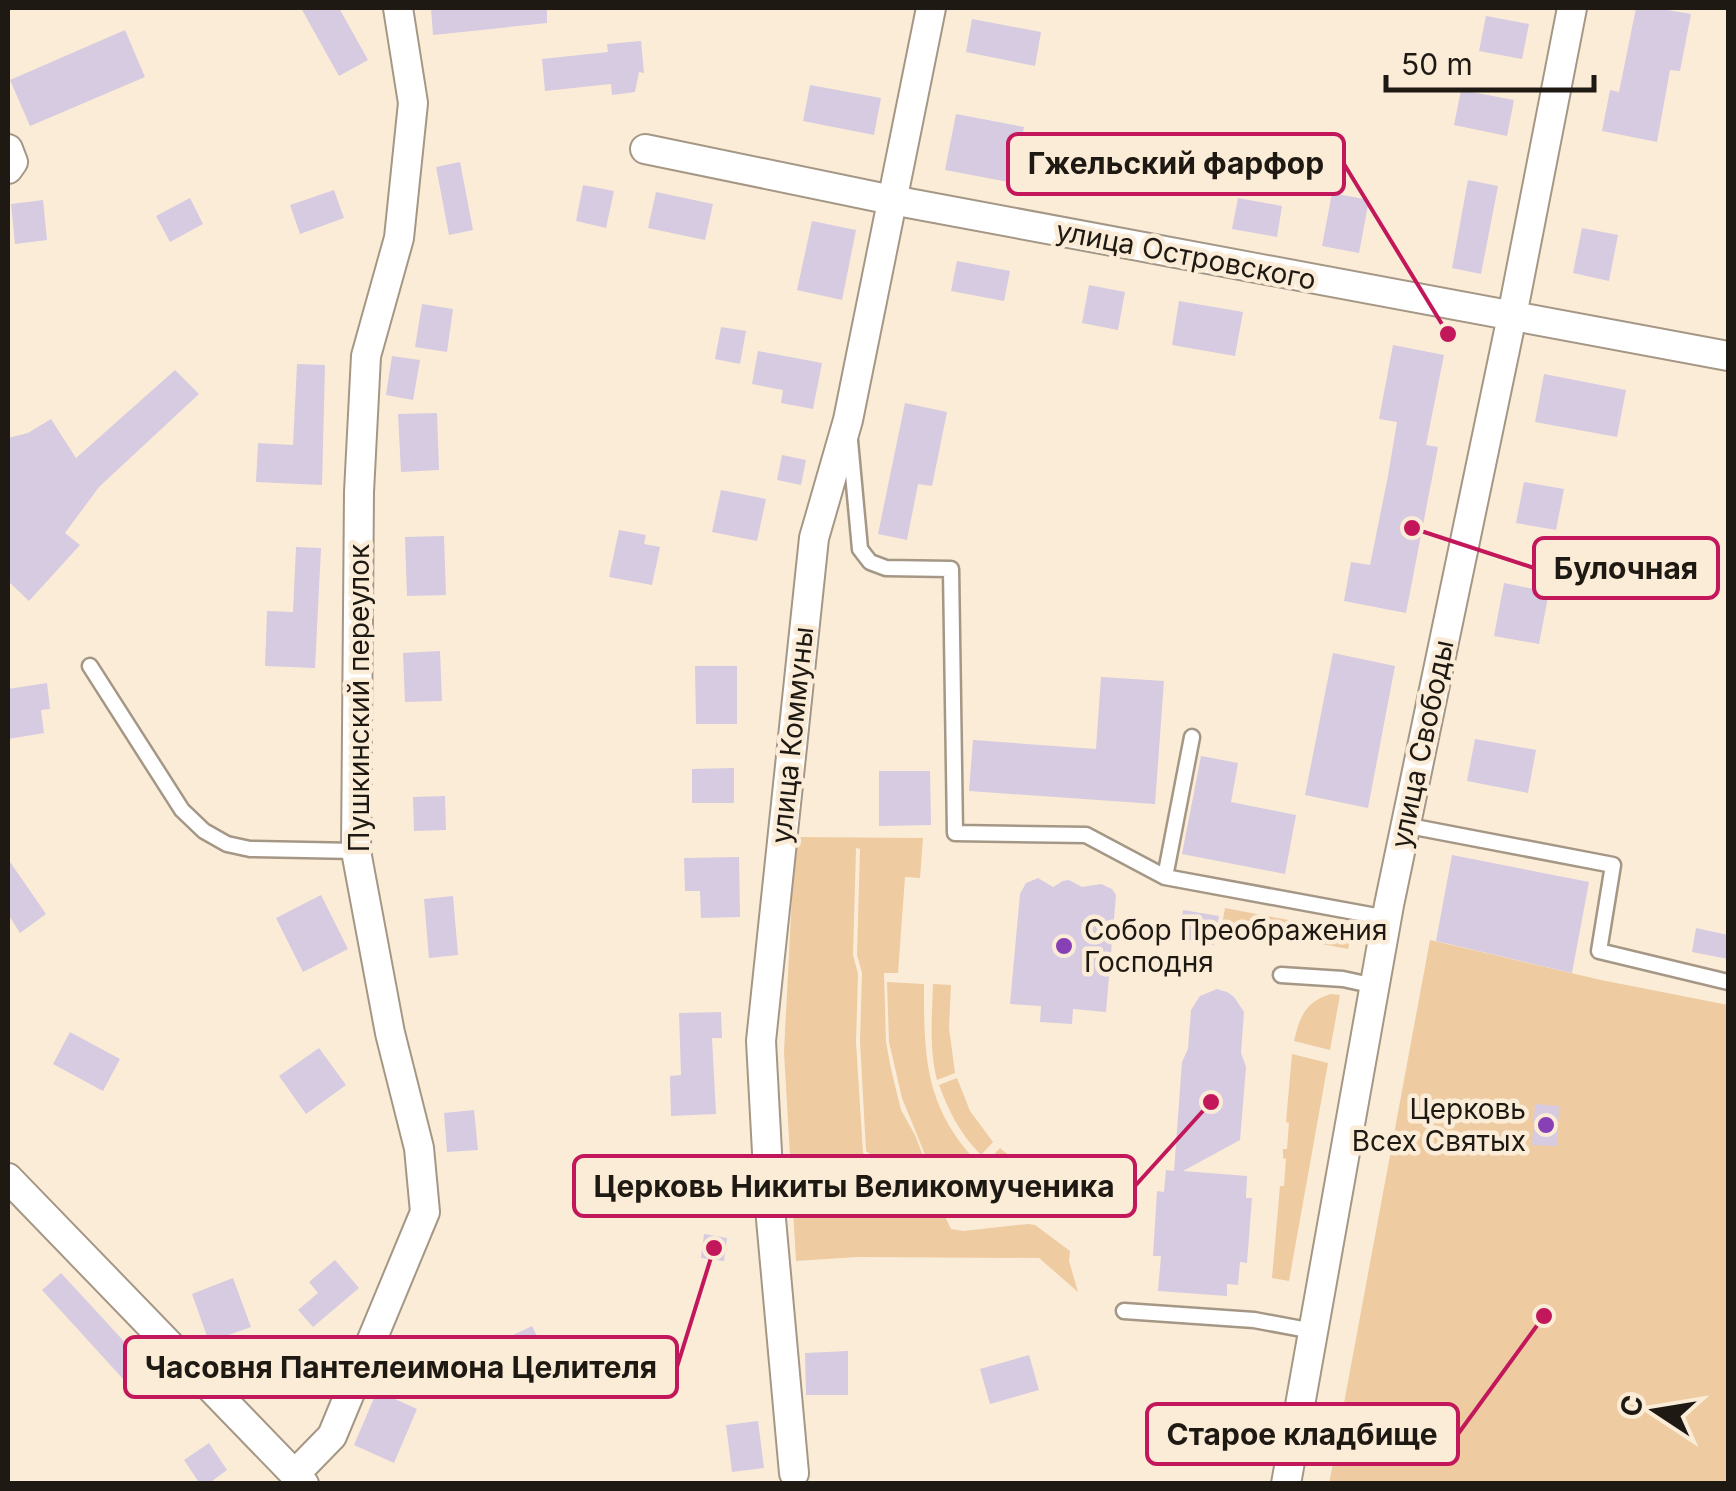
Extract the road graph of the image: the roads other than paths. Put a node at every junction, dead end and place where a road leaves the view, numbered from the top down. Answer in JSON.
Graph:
{"nodes":[{"id":1,"x":398,"y":8,"type":"edge"},
{"id":2,"x":931,"y":8,"type":"edge"},
{"id":3,"x":1572,"y":8,"type":"edge"},
{"id":4,"x":8,"y":149,"type":"edge"},
{"id":5,"x":645,"y":149,"type":"dead end"},
{"id":6,"x":8,"y":169,"type":"edge"},
{"id":7,"x":892,"y":200,"type":"junction"},
{"id":8,"x":1512,"y":316,"type":"junction"},
{"id":9,"x":1728,"y":356,"type":"edge"},
{"id":10,"x":848,"y":420,"type":"junction"},
{"id":11,"x":90,"y":666,"type":"dead end"},
{"id":12,"x":1192,"y":737,"type":"dead end"},
{"id":13,"x":1404,"y":825,"type":"junction"},
{"id":14,"x":356,"y":851,"type":"junction"},
{"id":15,"x":1166,"y":876,"type":"junction"},
{"id":16,"x":1386,"y":918,"type":"junction"},
{"id":17,"x":1281,"y":975,"type":"dead end"},
{"id":18,"x":1728,"y":982,"type":"edge"},
{"id":19,"x":1374,"y":986,"type":"junction"},
{"id":20,"x":8,"y":1181,"type":"edge"},
{"id":21,"x":1124,"y":1312,"type":"dead end"},
{"id":22,"x":1313,"y":1331,"type":"junction"},
{"id":23,"x":794,"y":1473,"type":"dead end"},
{"id":24,"x":299,"y":1479,"type":"edge"},
{"id":25,"x":1286,"y":1484,"type":"edge"}],
"edges":[{"from":1,"to":14,"type":"street","name":"Пушкинский переулок"},
{"from":2,"to":7,"type":"street","name":"улица Коммуны"},
{"from":3,"to":8,"type":"street","name":"улица Свободы"},
{"from":4,"to":6,"type":"street"},
{"from":5,"to":7,"type":"street","name":"улица Островского"},
{"from":7,"to":8,"type":"street","name":"улица Островского"},
{"from":7,"to":10,"type":"street","name":"улица Коммуны"},
{"from":8,"to":9,"type":"street","name":"улица Островского"},
{"from":8,"to":13,"type":"street","name":"улица Свободы"},
{"from":10,"to":15,"type":"lane"},
{"from":10,"to":23,"type":"street","name":"улица Коммуны"},
{"from":11,"to":14,"type":"lane"},
{"from":12,"to":15,"type":"lane"},
{"from":13,"to":16,"type":"street","name":"улица Свободы"},
{"from":13,"to":18,"type":"lane"},
{"from":14,"to":24,"type":"street","name":"Пушкинский переулок"},
{"from":15,"to":16,"type":"lane"},
{"from":16,"to":19,"type":"street","name":"улица Свободы"},
{"from":17,"to":19,"type":"lane"},
{"from":19,"to":22,"type":"street","name":"улица Свободы"},
{"from":20,"to":24,"type":"street"},
{"from":21,"to":22,"type":"lane"},
{"from":22,"to":25,"type":"street","name":"улица Свободы"}]}
